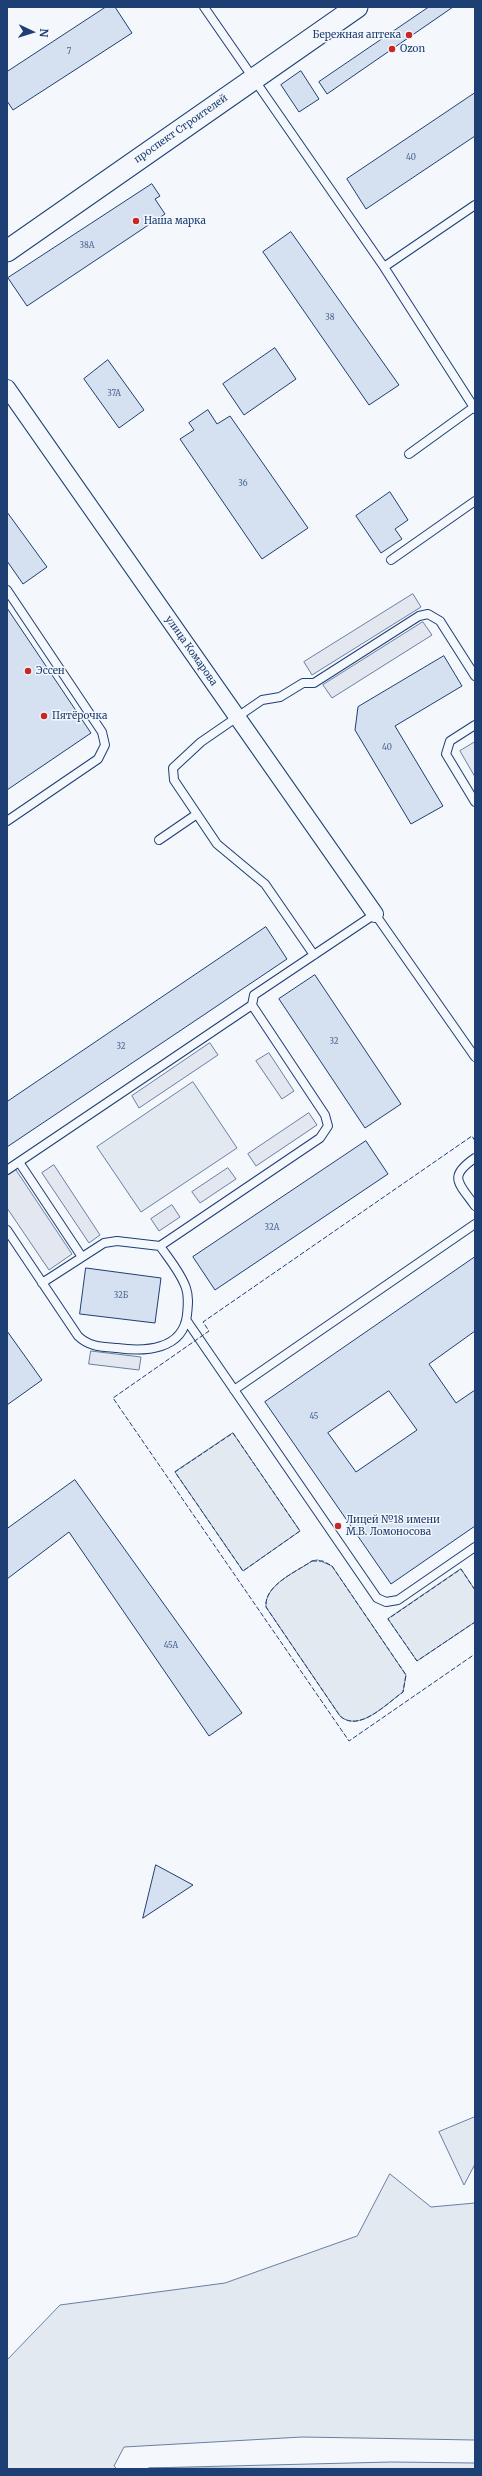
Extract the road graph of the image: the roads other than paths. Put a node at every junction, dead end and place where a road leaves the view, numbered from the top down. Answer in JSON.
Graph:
{"nodes":[{"id":1,"x":204,"y":7,"type":"edge"},
{"id":2,"x":357,"y":7,"type":"edge"},
{"id":3,"x":253,"y":78,"type":"junction"},
{"id":4,"x":475,"y":205,"type":"edge"},
{"id":5,"x":7,"y":252,"type":"edge"},
{"id":6,"x":384,"y":267,"type":"junction"},
{"id":7,"x":7,"y":388,"type":"edge"},
{"id":8,"x":474,"y":408,"type":"edge"},
{"id":9,"x":409,"y":454,"type":"dead end"},
{"id":10,"x":475,"y":501,"type":"edge"},
{"id":11,"x":391,"y":560,"type":"dead end"},
{"id":12,"x":7,"y":590,"type":"edge"},
{"id":13,"x":475,"y":676,"type":"edge"},
{"id":14,"x":237,"y":715,"type":"junction"},
{"id":15,"x":475,"y":725,"type":"edge"},
{"id":16,"x":475,"y":802,"type":"edge"},
{"id":17,"x":197,"y":814,"type":"junction"},
{"id":18,"x":7,"y":820,"type":"edge"},
{"id":19,"x":159,"y":840,"type":"dead end"},
{"id":20,"x":375,"y":914,"type":"junction"},
{"id":21,"x":314,"y":955,"type":"junction"},
{"id":22,"x":252,"y":1006,"type":"junction"},
{"id":23,"x":475,"y":1057,"type":"edge"},
{"id":24,"x":475,"y":1158,"type":"edge"},
{"id":25,"x":19,"y":1162,"type":"junction"},
{"id":26,"x":7,"y":1170,"type":"edge"},
{"id":27,"x":475,"y":1206,"type":"edge"},
{"id":28,"x":475,"y":1224,"type":"edge"},
{"id":29,"x":7,"y":1230,"type":"edge"},
{"id":30,"x":160,"y":1246,"type":"junction"},
{"id":31,"x":82,"y":1256,"type":"junction"},
{"id":32,"x":42,"y":1283,"type":"junction"},
{"id":33,"x":187,"y":1321,"type":"junction"},
{"id":34,"x":234,"y":1390,"type":"junction"},
{"id":35,"x":475,"y":1547,"type":"edge"}],
"edges":[{"from":1,"to":3,"type":"lane"},
{"from":2,"to":3,"type":"street","name":"проспект Строителей"},
{"from":3,"to":5,"type":"street","name":"проспект Строителей"},
{"from":3,"to":6,"type":"lane"},
{"from":4,"to":6,"type":"lane"},
{"from":6,"to":8,"type":"lane"},
{"from":7,"to":14,"type":"street","name":"улица Комарова"},
{"from":8,"to":9,"type":"lane"},
{"from":10,"to":11,"type":"lane"},
{"from":12,"to":18,"type":"lane"},
{"from":13,"to":14,"type":"lane"},
{"from":14,"to":17,"type":"lane"},
{"from":14,"to":20,"type":"street","name":"улица Комарова"},
{"from":15,"to":16,"type":"lane"},
{"from":17,"to":19,"type":"lane"},
{"from":17,"to":21,"type":"lane"},
{"from":20,"to":21,"type":"lane"},
{"from":20,"to":23,"type":"lane"},
{"from":21,"to":22,"type":"lane"},
{"from":22,"to":25,"type":"lane"},
{"from":22,"to":30,"type":"lane"},
{"from":24,"to":27,"type":"lane"},
{"from":25,"to":26,"type":"lane"},
{"from":25,"to":31,"type":"lane"},
{"from":28,"to":34,"type":"lane"},
{"from":29,"to":32,"type":"lane"},
{"from":30,"to":31,"type":"lane"},
{"from":30,"to":33,"type":"lane"},
{"from":31,"to":32,"type":"lane"},
{"from":32,"to":33,"type":"lane"},
{"from":33,"to":34,"type":"lane"},
{"from":34,"to":35,"type":"lane"}]}
